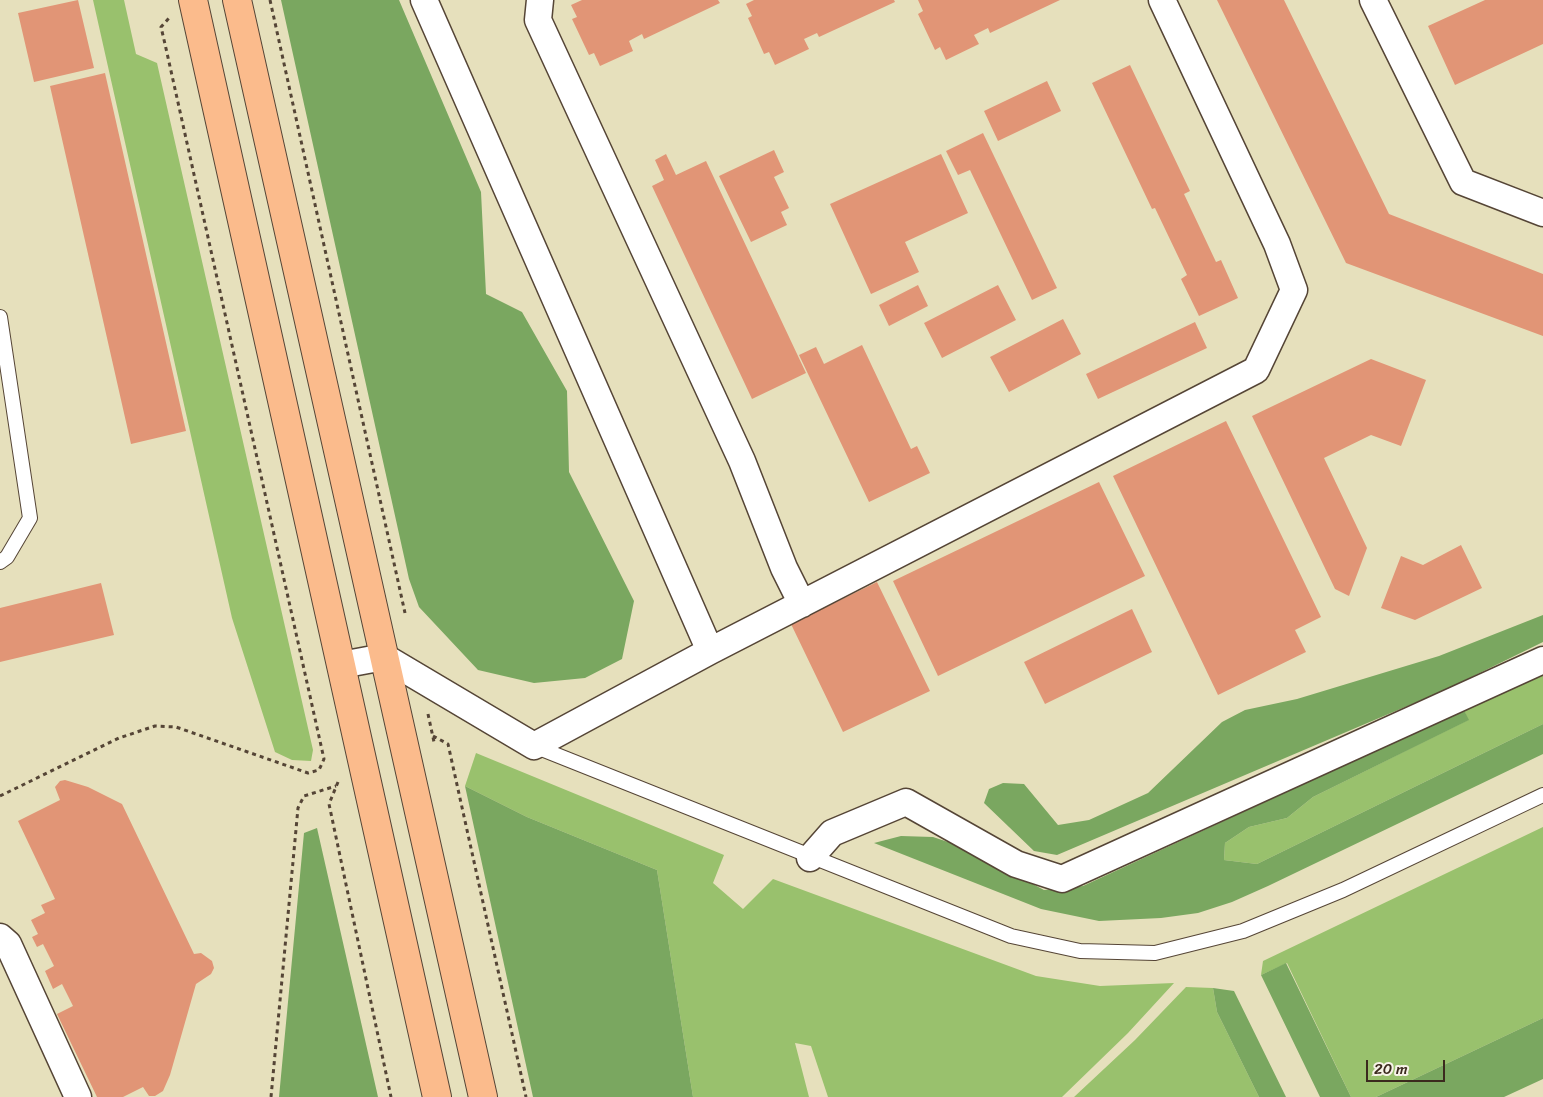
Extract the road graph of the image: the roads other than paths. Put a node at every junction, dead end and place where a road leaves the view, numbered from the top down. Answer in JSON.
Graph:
{"nodes":[{"id":1,"x":193,"y":0,"type":"edge"},
{"id":2,"x":237,"y":0,"type":"edge"},
{"id":3,"x":424,"y":0,"type":"edge"},
{"id":4,"x":540,"y":0,"type":"edge"},
{"id":5,"x":1162,"y":0,"type":"edge"},
{"id":6,"x":1373,"y":0,"type":"edge"},
{"id":7,"x":1543,"y":213,"type":"edge"},
{"id":8,"x":0,"y":317,"type":"edge"},
{"id":9,"x":0,"y":562,"type":"edge"},
{"id":10,"x":802,"y":604,"type":"junction"},
{"id":11,"x":710,"y":651,"type":"junction"},
{"id":12,"x":384,"y":657,"type":"junction"},
{"id":13,"x":1543,"y":660,"type":"edge"},
{"id":14,"x":341,"y":665,"type":"junction"},
{"id":15,"x":534,"y":746,"type":"junction"},
{"id":16,"x":1543,"y":795,"type":"edge"},
{"id":17,"x":810,"y":858,"type":"junction"},
{"id":18,"x":0,"y":938,"type":"edge"},
{"id":19,"x":78,"y":1097,"type":"edge"},
{"id":20,"x":437,"y":1097,"type":"edge"},
{"id":21,"x":483,"y":1097,"type":"edge"}],
"edges":[{"from":1,"to":14,"type":"highway"},
{"from":2,"to":12,"type":"highway"},
{"from":3,"to":11,"type":"street"},
{"from":4,"to":10,"type":"street"},
{"from":5,"to":10,"type":"street"},
{"from":6,"to":7,"type":"street"},
{"from":8,"to":9,"type":"lane"},
{"from":10,"to":11,"type":"street"},
{"from":11,"to":15,"type":"street"},
{"from":12,"to":14,"type":"street"},
{"from":12,"to":15,"type":"street"},
{"from":12,"to":21,"type":"highway"},
{"from":13,"to":17,"type":"street"},
{"from":14,"to":20,"type":"highway"},
{"from":15,"to":17,"type":"lane"},
{"from":16,"to":17,"type":"lane"},
{"from":18,"to":19,"type":"street"}]}
